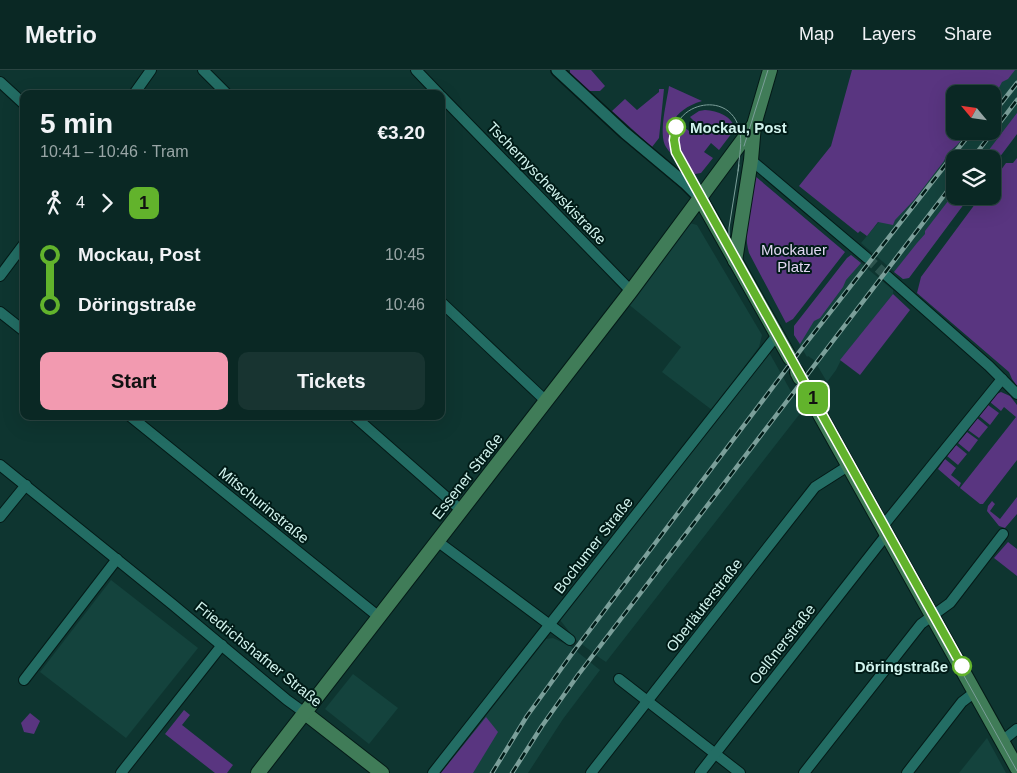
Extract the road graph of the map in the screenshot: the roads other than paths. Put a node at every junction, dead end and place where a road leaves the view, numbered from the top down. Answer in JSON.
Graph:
{"nodes":[{"id":1,"x":151,"y":70,"type":"edge"},
{"id":2,"x":203,"y":70,"type":"edge"},
{"id":3,"x":416,"y":70,"type":"edge"},
{"id":4,"x":557,"y":70,"type":"edge"},
{"id":5,"x":770,"y":70,"type":"edge"},
{"id":6,"x":0,"y":82,"type":"edge"},
{"id":7,"x":137,"y":90,"type":"edge"},
{"id":8,"x":223,"y":90,"type":"edge"},
{"id":9,"x":435,"y":90,"type":"edge"},
{"id":10,"x":20,"y":100,"type":"edge"},
{"id":11,"x":445,"y":100,"type":"edge"},
{"id":12,"x":754,"y":124,"type":"junction"},
{"id":13,"x":750,"y":160,"type":"junction"},
{"id":14,"x":700,"y":198,"type":"junction"},
{"id":15,"x":20,"y":249,"type":"edge"},
{"id":16,"x":736,"y":258,"type":"junction"},
{"id":17,"x":867,"y":258,"type":"tunnel mouth"},
{"id":18,"x":0,"y":276,"type":"edge"},
{"id":19,"x":887,"y":276,"type":"tunnel mouth"},
{"id":20,"x":632,"y":291,"type":"junction"},
{"id":21,"x":445,"y":306,"type":"edge"},
{"id":22,"x":0,"y":312,"type":"edge"},
{"id":23,"x":20,"y":328,"type":"edge"},
{"id":24,"x":777,"y":335,"type":"junction"},
{"id":25,"x":790,"y":358,"type":"dead end"},
{"id":26,"x":800,"y":378,"type":"dead end"},
{"id":27,"x":1002,"y":379,"type":"junction"},
{"id":28,"x":1017,"y":394,"type":"edge"},
{"id":29,"x":546,"y":401,"type":"junction"},
{"id":30,"x":135,"y":420,"type":"edge"},
{"id":31,"x":359,"y":420,"type":"edge"},
{"id":32,"x":0,"y":465,"type":"edge"},
{"id":33,"x":848,"y":466,"type":"junction"},
{"id":34,"x":26,"y":484,"type":"junction"},
{"id":35,"x":461,"y":510,"type":"junction"},
{"id":36,"x":0,"y":517,"type":"edge"},
{"id":37,"x":885,"y":530,"type":"junction"},
{"id":38,"x":1003,"y":534,"type":"dead end"},
{"id":39,"x":437,"y":541,"type":"junction"},
{"id":40,"x":117,"y":559,"type":"junction"},
{"id":41,"x":932,"y":616,"type":"junction"},
{"id":42,"x":379,"y":617,"type":"junction"},
{"id":43,"x":550,"y":625,"type":"junction"},
{"id":44,"x":570,"y":640,"type":"dead end"},
{"id":45,"x":222,"y":645,"type":"junction"},
{"id":46,"x":619,"y":678,"type":"dead end"},
{"id":47,"x":24,"y":680,"type":"dead end"},
{"id":48,"x":974,"y":692,"type":"junction"},
{"id":49,"x":648,"y":701,"type":"junction"},
{"id":50,"x":305,"y":713,"type":"junction"},
{"id":51,"x":1017,"y":729,"type":"edge"},
{"id":52,"x":1002,"y":741,"type":"junction"},
{"id":53,"x":715,"y":753,"type":"junction"},
{"id":54,"x":1017,"y":768,"type":"edge"},
{"id":55,"x":121,"y":773,"type":"edge"},
{"id":56,"x":258,"y":773,"type":"edge"},
{"id":57,"x":382,"y":773,"type":"edge"},
{"id":58,"x":433,"y":773,"type":"edge"},
{"id":59,"x":591,"y":773,"type":"edge"},
{"id":60,"x":700,"y":773,"type":"edge"},
{"id":61,"x":740,"y":773,"type":"edge"},
{"id":62,"x":804,"y":773,"type":"edge"},
{"id":63,"x":907,"y":773,"type":"edge"}],
"edges":[{"from":1,"to":7,"type":"street"},
{"from":2,"to":8,"type":"street"},
{"from":3,"to":9,"type":"street","name":"Tschernyschewskistraße"},
{"from":4,"to":14,"type":"street"},
{"from":5,"to":12,"type":"main road"},
{"from":6,"to":10,"type":"street"},
{"from":11,"to":20,"type":"street","name":"Tschernyschewskistraße"},
{"from":12,"to":13,"type":"main road"},
{"from":12,"to":14,"type":"main road","name":"Essener Straße"},
{"from":13,"to":16,"type":"main road"},
{"from":13,"to":17,"type":"street"},
{"from":14,"to":16,"type":"main road"},
{"from":14,"to":20,"type":"main road","name":"Essener Straße"},
{"from":15,"to":18,"type":"street"},
{"from":16,"to":24,"type":"main road"},
{"from":19,"to":27,"type":"street"},
{"from":20,"to":29,"type":"main road","name":"Essener Straße"},
{"from":21,"to":29,"type":"street"},
{"from":22,"to":23,"type":"street"},
{"from":24,"to":25,"type":"main road"},
{"from":24,"to":43,"type":"street","name":"Bochumer Straße"},
{"from":26,"to":33,"type":"main road"},
{"from":27,"to":28,"type":"street"},
{"from":27,"to":37,"type":"street","name":"Oelßnerstraße"},
{"from":29,"to":35,"type":"main road","name":"Essener Straße"},
{"from":30,"to":42,"type":"street","name":"Mitschurinstraße"},
{"from":31,"to":35,"type":"street"},
{"from":32,"to":34,"type":"street","name":"Friedrichshafner Straße"},
{"from":33,"to":37,"type":"main road"},
{"from":33,"to":49,"type":"street","name":"Oberläuterstraße"},
{"from":34,"to":36,"type":"street"},
{"from":34,"to":40,"type":"street","name":"Friedrichshafner Straße"},
{"from":35,"to":39,"type":"main road","name":"Essener Straße"},
{"from":37,"to":41,"type":"main road"},
{"from":37,"to":53,"type":"street","name":"Oelßnerstraße"},
{"from":38,"to":41,"type":"street"},
{"from":39,"to":42,"type":"main road","name":"Essener Straße"},
{"from":39,"to":43,"type":"street"},
{"from":40,"to":45,"type":"street","name":"Friedrichshafner Straße"},
{"from":40,"to":47,"type":"street"},
{"from":41,"to":48,"type":"main road"},
{"from":41,"to":62,"type":"street"},
{"from":42,"to":50,"type":"main road","name":"Essener Straße"},
{"from":43,"to":44,"type":"street"},
{"from":43,"to":58,"type":"street","name":"Bochumer Straße"},
{"from":45,"to":50,"type":"street","name":"Friedrichshafner Straße"},
{"from":45,"to":55,"type":"street"},
{"from":46,"to":49,"type":"street"},
{"from":48,"to":52,"type":"main road"},
{"from":48,"to":63,"type":"street"},
{"from":49,"to":53,"type":"street"},
{"from":49,"to":59,"type":"street","name":"Oberläuterstraße"},
{"from":50,"to":56,"type":"main road","name":"Essener Straße"},
{"from":50,"to":57,"type":"main road","name":"Friedrichshafner Straße"},
{"from":51,"to":52,"type":"street"},
{"from":52,"to":54,"type":"main road"},
{"from":53,"to":60,"type":"street","name":"Oelßnerstraße"},
{"from":53,"to":61,"type":"street"}]}
